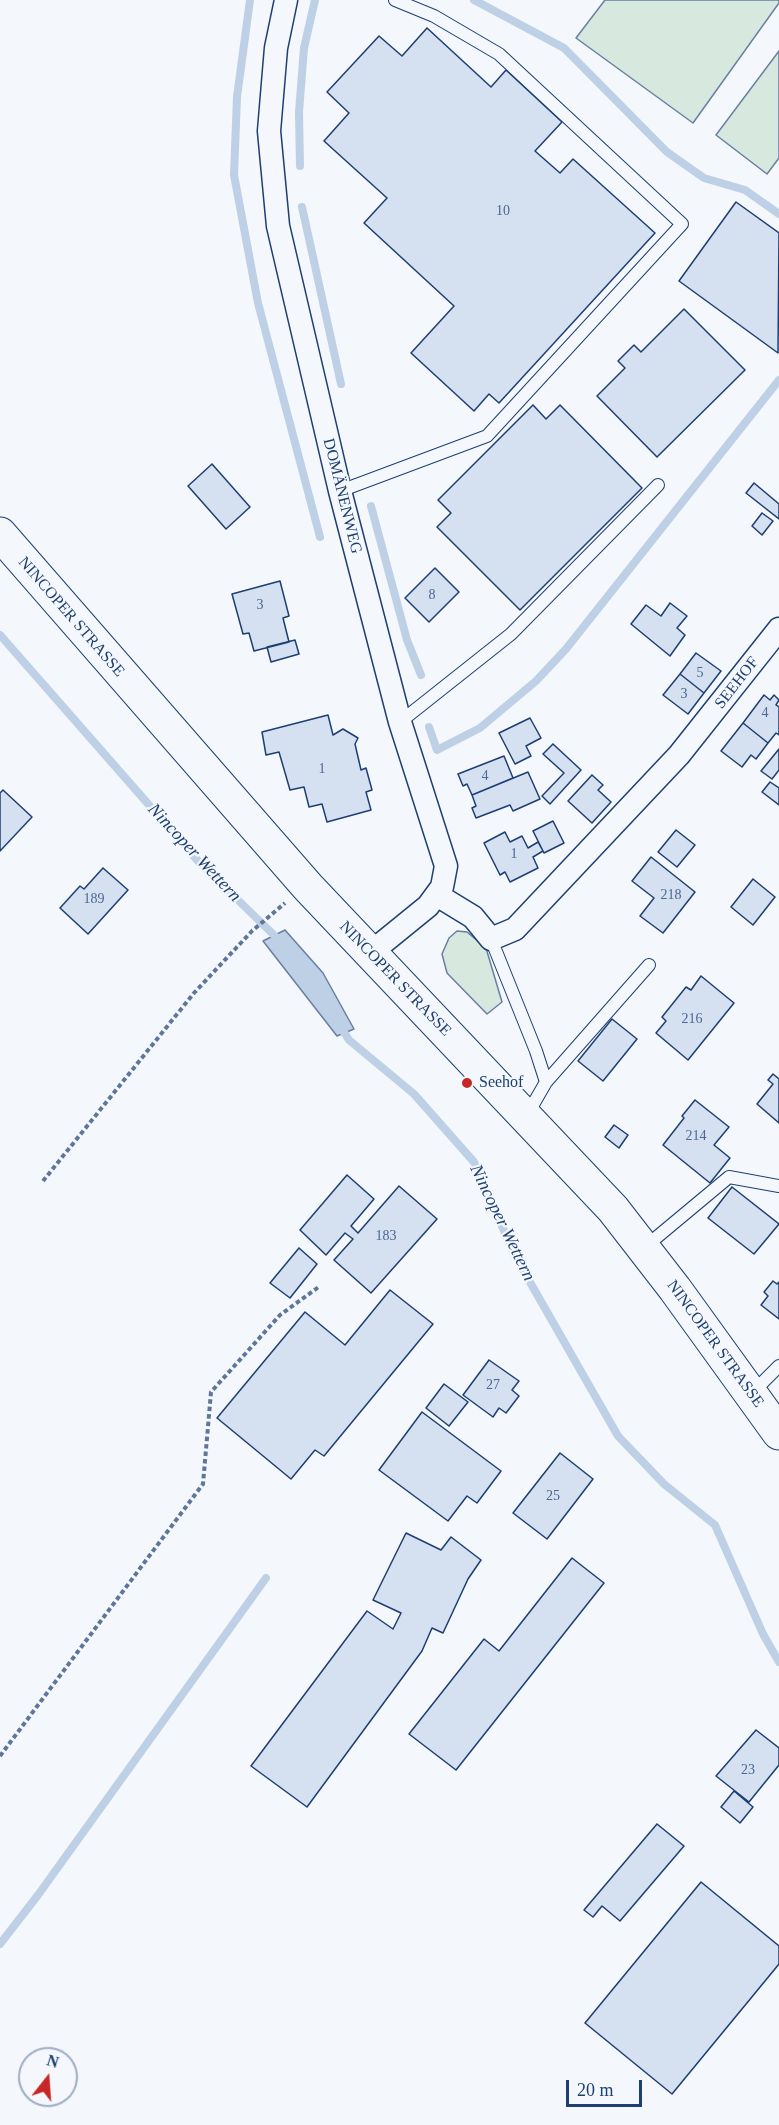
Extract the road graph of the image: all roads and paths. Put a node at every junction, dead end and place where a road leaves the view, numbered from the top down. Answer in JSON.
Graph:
{"nodes":[{"id":1,"x":286,"y":0,"type":"edge"},
{"id":2,"x":395,"y":0,"type":"edge"},
{"id":3,"x":658,"y":485,"type":"dead end"},
{"id":4,"x":340,"y":492,"type":"junction"},
{"id":5,"x":0,"y":534,"type":"edge"},
{"id":6,"x":779,"y":629,"type":"edge"},
{"id":7,"x":400,"y":722,"type":"junction"},
{"id":8,"x":437,"y":895,"type":"junction"},
{"id":9,"x":272,"y":911,"type":"dead end"},
{"id":10,"x":491,"y":939,"type":"junction"},
{"id":11,"x":369,"y":954,"type":"junction"},
{"id":12,"x":649,"y":965,"type":"dead end"},
{"id":13,"x":546,"y":1082,"type":"junction"},
{"id":14,"x":527,"y":1116,"type":"junction"},
{"id":15,"x":43,"y":1181,"type":"dead end"},
{"id":16,"x":779,"y":1186,"type":"edge"},
{"id":17,"x":643,"y":1248,"type":"junction"},
{"id":18,"x":320,"y":1286,"type":"dead end"},
{"id":19,"x":779,"y":1366,"type":"edge"},
{"id":20,"x":751,"y":1394,"type":"junction"},
{"id":21,"x":779,"y":1432,"type":"edge"},
{"id":22,"x":0,"y":1756,"type":"edge"}],
"edges":[{"from":1,"to":4,"type":"street","name":"DOMÄNENWEG"},
{"from":2,"to":4,"type":"lane"},
{"from":3,"to":7,"type":"lane"},
{"from":4,"to":7,"type":"street","name":"DOMÄNENWEG"},
{"from":5,"to":11,"type":"main road","name":"NINCOPER STRASSE"},
{"from":6,"to":10,"type":"street","name":"SEEHOF"},
{"from":7,"to":8,"type":"street","name":"DOMÄNENWEG"},
{"from":8,"to":10,"type":"street"},
{"from":8,"to":11,"type":"street","name":"DOMÄNENWEG"},
{"from":9,"to":15,"type":"path"},
{"from":10,"to":13,"type":"lane"},
{"from":11,"to":14,"type":"main road","name":"NINCOPER STRASSE"},
{"from":12,"to":13,"type":"lane"},
{"from":13,"to":14,"type":"lane"},
{"from":14,"to":17,"type":"main road","name":"NINCOPER STRASSE"},
{"from":16,"to":17,"type":"lane"},
{"from":17,"to":20,"type":"main road","name":"NINCOPER STRASSE"},
{"from":18,"to":22,"type":"path"},
{"from":19,"to":20,"type":"lane"},
{"from":20,"to":21,"type":"main road","name":"NINCOPER STRASSE"}]}
